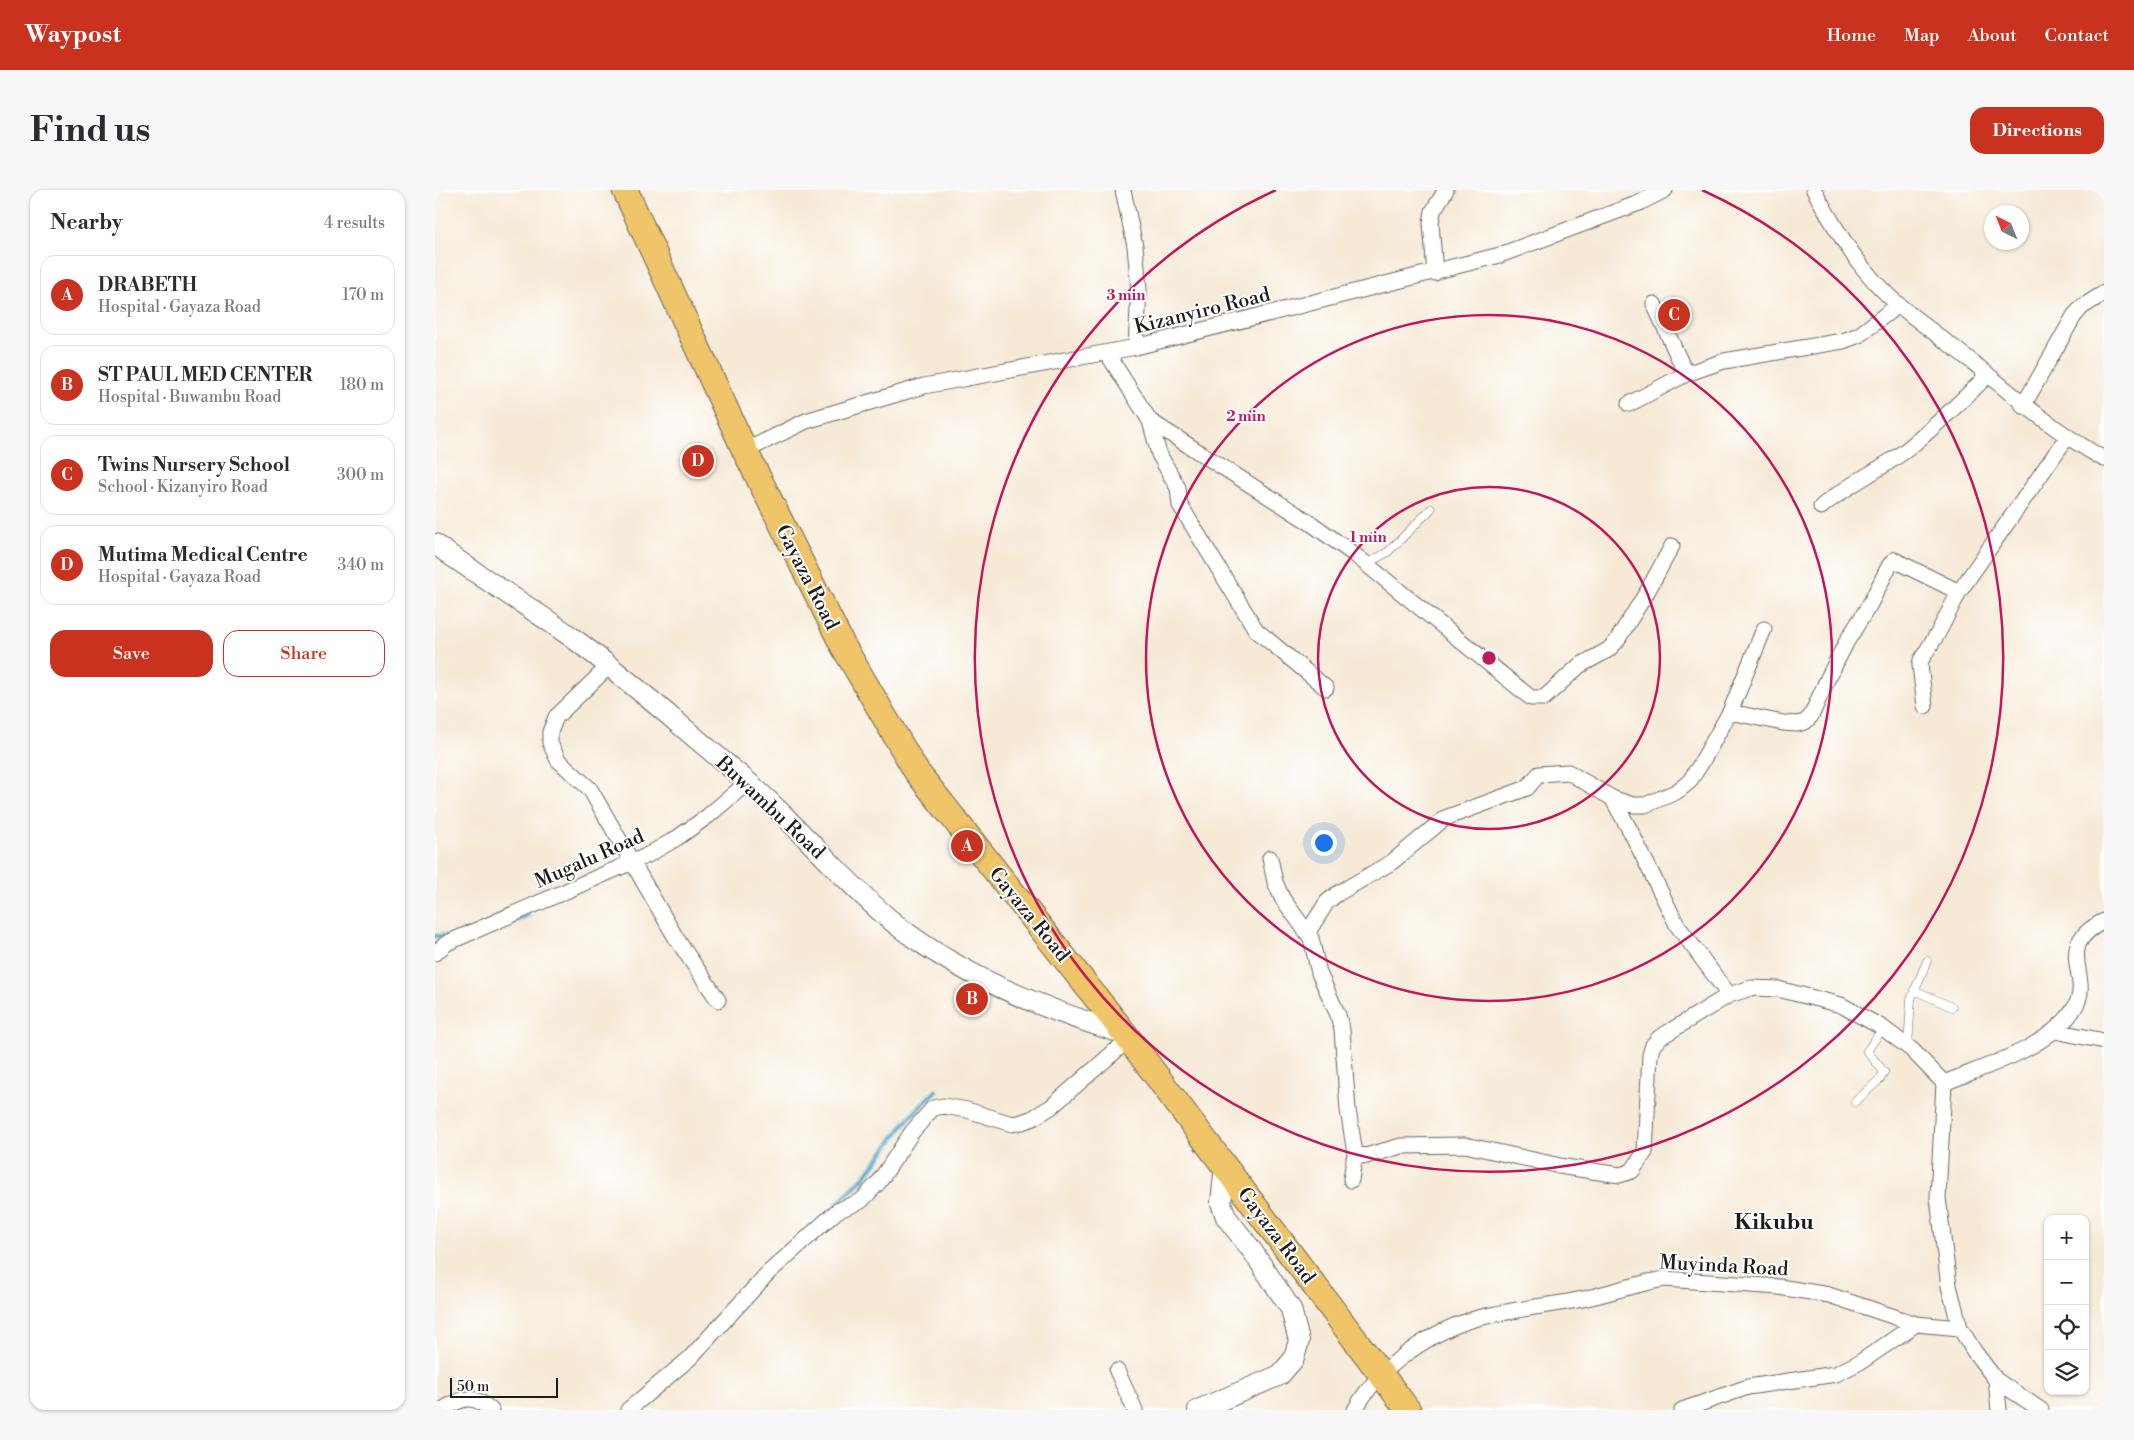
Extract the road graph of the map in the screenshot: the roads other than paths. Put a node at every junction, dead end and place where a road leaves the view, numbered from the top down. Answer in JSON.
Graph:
{"nodes":[{"id":1,"x":625,"y":190,"type":"edge"},
{"id":2,"x":1123,"y":190,"type":"edge"},
{"id":3,"x":1446,"y":190,"type":"edge"},
{"id":4,"x":1665,"y":190,"type":"edge"},
{"id":5,"x":1814,"y":190,"type":"edge"},
{"id":6,"x":1435,"y":273,"type":"junction"},
{"id":7,"x":2104,"y":293,"type":"edge"},
{"id":8,"x":1654,"y":304,"type":"dead end"},
{"id":9,"x":1898,"y":305,"type":"junction"},
{"id":10,"x":1136,"y":346,"type":"junction"},
{"id":11,"x":1107,"y":352,"type":"junction"},
{"id":12,"x":1686,"y":374,"type":"junction"},
{"id":13,"x":1988,"y":375,"type":"junction"},
{"id":14,"x":1629,"y":404,"type":"dead end"},
{"id":15,"x":2023,"y":406,"type":"junction"},
{"id":16,"x":1150,"y":421,"type":"junction"},
{"id":17,"x":2067,"y":438,"type":"junction"},
{"id":18,"x":745,"y":451,"type":"junction"},
{"id":19,"x":2104,"y":459,"type":"edge"},
{"id":20,"x":1821,"y":507,"type":"dead end"},
{"id":21,"x":1431,"y":509,"type":"dead end"},
{"id":22,"x":1672,"y":546,"type":"dead end"},
{"id":23,"x":438,"y":549,"type":"edge"},
{"id":24,"x":1366,"y":564,"type":"junction"},
{"id":25,"x":1959,"y":592,"type":"junction"},
{"id":26,"x":1764,"y":629,"type":"dead end"},
{"id":27,"x":608,"y":667,"type":"junction"},
{"id":28,"x":1326,"y":688,"type":"dead end"},
{"id":29,"x":1925,"y":706,"type":"dead end"},
{"id":30,"x":1730,"y":712,"type":"junction"},
{"id":31,"x":748,"y":782,"type":"junction"},
{"id":32,"x":1612,"y":798,"type":"junction"},
{"id":33,"x":1270,"y":858,"type":"dead end"},
{"id":34,"x":631,"y":862,"type":"junction"},
{"id":35,"x":2104,"y":921,"type":"edge"},
{"id":36,"x":1308,"y":932,"type":"junction"},
{"id":37,"x":441,"y":942,"type":"edge"},
{"id":38,"x":435,"y":953,"type":"edge"},
{"id":39,"x":1927,"y":961,"type":"dead end"},
{"id":40,"x":1914,"y":990,"type":"junction"},
{"id":41,"x":1729,"y":995,"type":"junction"},
{"id":42,"x":718,"y":1000,"type":"dead end"},
{"id":43,"x":1952,"y":1007,"type":"dead end"},
{"id":44,"x":1883,"y":1028,"type":"junction"},
{"id":45,"x":2055,"y":1032,"type":"junction"},
{"id":46,"x":1127,"y":1036,"type":"junction"},
{"id":47,"x":2104,"y":1041,"type":"edge"},
{"id":48,"x":1908,"y":1047,"type":"junction"},
{"id":49,"x":1944,"y":1083,"type":"junction"},
{"id":50,"x":1855,"y":1102,"type":"dead end"},
{"id":51,"x":1355,"y":1153,"type":"junction"},
{"id":52,"x":1225,"y":1165,"type":"junction"},
{"id":53,"x":1351,"y":1180,"type":"dead end"},
{"id":54,"x":1915,"y":1324,"type":"junction"},
{"id":55,"x":1960,"y":1328,"type":"junction"},
{"id":56,"x":1117,"y":1371,"type":"dead end"},
{"id":57,"x":1381,"y":1374,"type":"junction"},
{"id":58,"x":1996,"y":1380,"type":"junction"},
{"id":59,"x":442,"y":1410,"type":"edge"},
{"id":60,"x":491,"y":1410,"type":"edge"},
{"id":61,"x":628,"y":1410,"type":"edge"},
{"id":62,"x":1135,"y":1410,"type":"edge"},
{"id":63,"x":1198,"y":1410,"type":"edge"},
{"id":64,"x":1355,"y":1410,"type":"edge"},
{"id":65,"x":1408,"y":1410,"type":"edge"},
{"id":66,"x":1682,"y":1410,"type":"edge"},
{"id":67,"x":1999,"y":1410,"type":"edge"},
{"id":68,"x":2041,"y":1410,"type":"edge"}],
"edges":[{"from":1,"to":18,"type":"main road","name":"Gayaza Road"},
{"from":2,"to":10,"type":"street"},
{"from":3,"to":6,"type":"street"},
{"from":4,"to":6,"type":"street","name":"Kizanyiro Road"},
{"from":5,"to":9,"type":"street"},
{"from":6,"to":10,"type":"street","name":"Kizanyiro Road"},
{"from":7,"to":15,"type":"street"},
{"from":8,"to":12,"type":"street"},
{"from":9,"to":12,"type":"street"},
{"from":9,"to":13,"type":"street"},
{"from":10,"to":11,"type":"street","name":"Kizanyiro Road"},
{"from":11,"to":16,"type":"street"},
{"from":11,"to":18,"type":"street","name":"Kizanyiro Road"},
{"from":12,"to":14,"type":"street"},
{"from":13,"to":15,"type":"street"},
{"from":13,"to":20,"type":"street"},
{"from":15,"to":17,"type":"street"},
{"from":16,"to":24,"type":"street"},
{"from":16,"to":28,"type":"street"},
{"from":17,"to":19,"type":"street"},
{"from":17,"to":25,"type":"street"},
{"from":18,"to":46,"type":"main road","name":"Gayaza Road"},
{"from":21,"to":24,"type":"lane"},
{"from":22,"to":24,"type":"street"},
{"from":23,"to":27,"type":"street","name":"Buwambu Road"},
{"from":25,"to":29,"type":"street"},
{"from":25,"to":30,"type":"street"},
{"from":26,"to":30,"type":"street"},
{"from":27,"to":31,"type":"street","name":"Buwambu Road"},
{"from":27,"to":34,"type":"street"},
{"from":30,"to":32,"type":"street"},
{"from":31,"to":34,"type":"street","name":"Mugalu Road"},
{"from":31,"to":46,"type":"street","name":"Buwambu Road"},
{"from":32,"to":36,"type":"street"},
{"from":32,"to":41,"type":"street"},
{"from":33,"to":36,"type":"street"},
{"from":34,"to":37,"type":"street","name":"Mugalu Road"},
{"from":34,"to":42,"type":"street"},
{"from":35,"to":45,"type":"street"},
{"from":36,"to":51,"type":"street"},
{"from":37,"to":38,"type":"street","name":"Mugalu Road"},
{"from":39,"to":40,"type":"lane"},
{"from":40,"to":43,"type":"lane"},
{"from":40,"to":48,"type":"lane"},
{"from":41,"to":44,"type":"street"},
{"from":41,"to":51,"type":"street"},
{"from":44,"to":48,"type":"street"},
{"from":44,"to":50,"type":"lane"},
{"from":45,"to":47,"type":"street"},
{"from":45,"to":49,"type":"street"},
{"from":46,"to":52,"type":"main road","name":"Gayaza Road"},
{"from":46,"to":61,"type":"street"},
{"from":48,"to":49,"type":"street"},
{"from":49,"to":55,"type":"street"},
{"from":51,"to":53,"type":"street"},
{"from":52,"to":57,"type":"main road","name":"Gayaza Road"},
{"from":52,"to":63,"type":"street"},
{"from":54,"to":55,"type":"street","name":"Muyinda Road"},
{"from":54,"to":57,"type":"street","name":"Muyinda Road"},
{"from":54,"to":66,"type":"street"},
{"from":55,"to":58,"type":"street"},
{"from":56,"to":62,"type":"street"},
{"from":57,"to":64,"type":"street","name":"Muyinda Road"},
{"from":57,"to":65,"type":"main road","name":"Gayaza Road"},
{"from":58,"to":67,"type":"street"},
{"from":58,"to":68,"type":"street"},
{"from":59,"to":60,"type":"street"}]}
